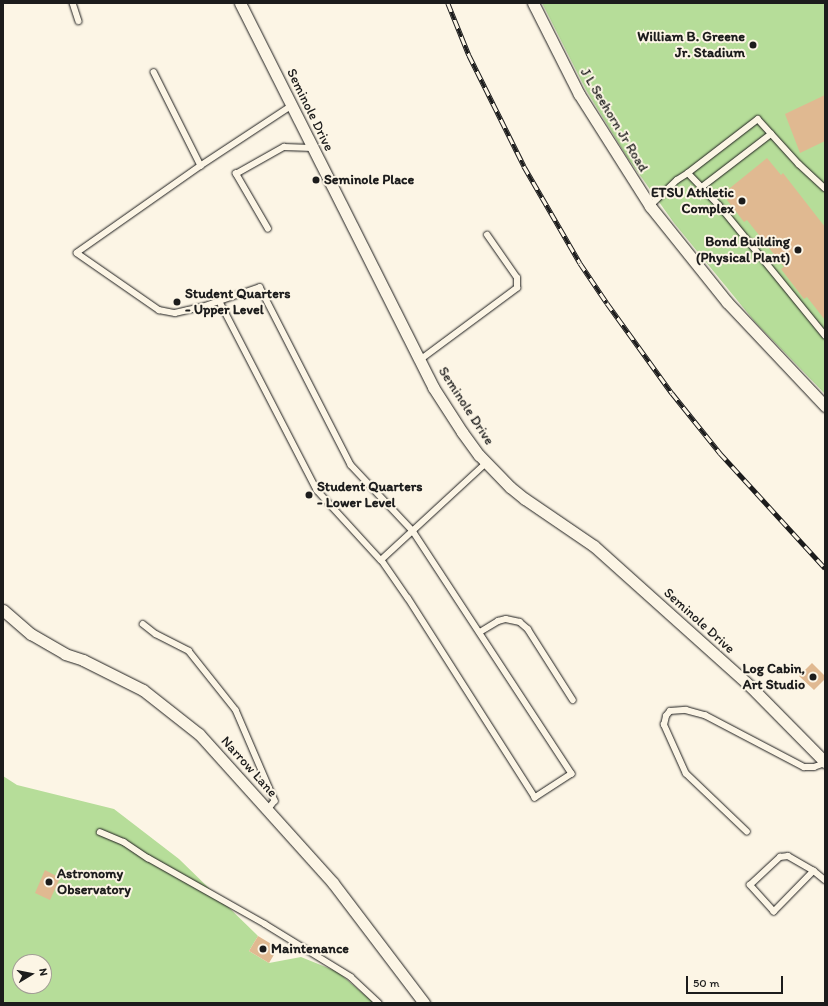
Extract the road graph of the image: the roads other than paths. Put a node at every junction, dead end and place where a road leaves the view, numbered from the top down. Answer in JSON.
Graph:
{"nodes":[{"id":1,"x":73,"y":3,"type":"edge"},
{"id":2,"x":240,"y":3,"type":"edge"},
{"id":3,"x":533,"y":3,"type":"edge"},
{"id":4,"x":80,"y":22,"type":"dead end"},
{"id":5,"x":154,"y":72,"type":"dead end"},
{"id":6,"x":292,"y":106,"type":"junction"},
{"id":7,"x":772,"y":134,"type":"junction"},
{"id":8,"x":312,"y":148,"type":"junction"},
{"id":9,"x":201,"y":166,"type":"junction"},
{"id":10,"x":688,"y":173,"type":"junction"},
{"id":11,"x":702,"y":187,"type":"junction"},
{"id":12,"x":825,"y":188,"type":"edge"},
{"id":13,"x":650,"y":206,"type":"junction"},
{"id":14,"x":268,"y":229,"type":"dead end"},
{"id":15,"x":487,"y":235,"type":"dead end"},
{"id":16,"x":220,"y":302,"type":"junction"},
{"id":17,"x":825,"y":335,"type":"edge"},
{"id":18,"x":420,"y":360,"type":"junction"},
{"id":19,"x":825,"y":406,"type":"edge"},
{"id":20,"x":486,"y":463,"type":"junction"},
{"id":21,"x":413,"y":531,"type":"junction"},
{"id":22,"x":381,"y":560,"type":"junction"},
{"id":23,"x":3,"y":610,"type":"edge"},
{"id":24,"x":143,"y":624,"type":"dead end"},
{"id":25,"x":480,"y":632,"type":"junction"},
{"id":26,"x":573,"y":700,"type":"dead end"},
{"id":27,"x":825,"y":762,"type":"edge"},
{"id":28,"x":268,"y":810,"type":"junction"},
{"id":29,"x":100,"y":832,"type":"dead end"},
{"id":30,"x":747,"y":832,"type":"dead end"},
{"id":31,"x":814,"y":871,"type":"junction"},
{"id":32,"x":825,"y":880,"type":"edge"},
{"id":33,"x":380,"y":1003,"type":"edge"},
{"id":34,"x":424,"y":1003,"type":"edge"}],
"edges":[{"from":1,"to":4,"type":"lane"},
{"from":2,"to":6,"type":"street","name":"Seminole Drive"},
{"from":3,"to":13,"type":"street","name":"J L Seehorn Jr Road"},
{"from":5,"to":9,"type":"lane"},
{"from":6,"to":8,"type":"street","name":"Seminole Drive"},
{"from":6,"to":9,"type":"lane"},
{"from":7,"to":10,"type":"lane"},
{"from":7,"to":11,"type":"lane"},
{"from":7,"to":12,"type":"lane"},
{"from":8,"to":14,"type":"lane"},
{"from":8,"to":18,"type":"street","name":"Seminole Drive"},
{"from":9,"to":16,"type":"lane"},
{"from":10,"to":11,"type":"lane"},
{"from":10,"to":13,"type":"lane"},
{"from":11,"to":17,"type":"lane"},
{"from":13,"to":19,"type":"street","name":"J L Seehorn Jr Road"},
{"from":15,"to":18,"type":"lane"},
{"from":16,"to":21,"type":"lane"},
{"from":16,"to":22,"type":"lane"},
{"from":18,"to":20,"type":"street","name":"Seminole Drive"},
{"from":20,"to":21,"type":"lane"},
{"from":20,"to":27,"type":"street","name":"Seminole Drive"},
{"from":21,"to":22,"type":"lane"},
{"from":21,"to":25,"type":"lane"},
{"from":22,"to":25,"type":"lane"},
{"from":23,"to":28,"type":"street","name":"Narrow Lane"},
{"from":24,"to":28,"type":"lane"},
{"from":25,"to":26,"type":"lane"},
{"from":27,"to":30,"type":"lane"},
{"from":28,"to":34,"type":"street","name":"Narrow Lane"},
{"from":29,"to":33,"type":"lane"},
{"from":31,"to":31,"type":"lane"},
{"from":31,"to":32,"type":"lane"}]}
